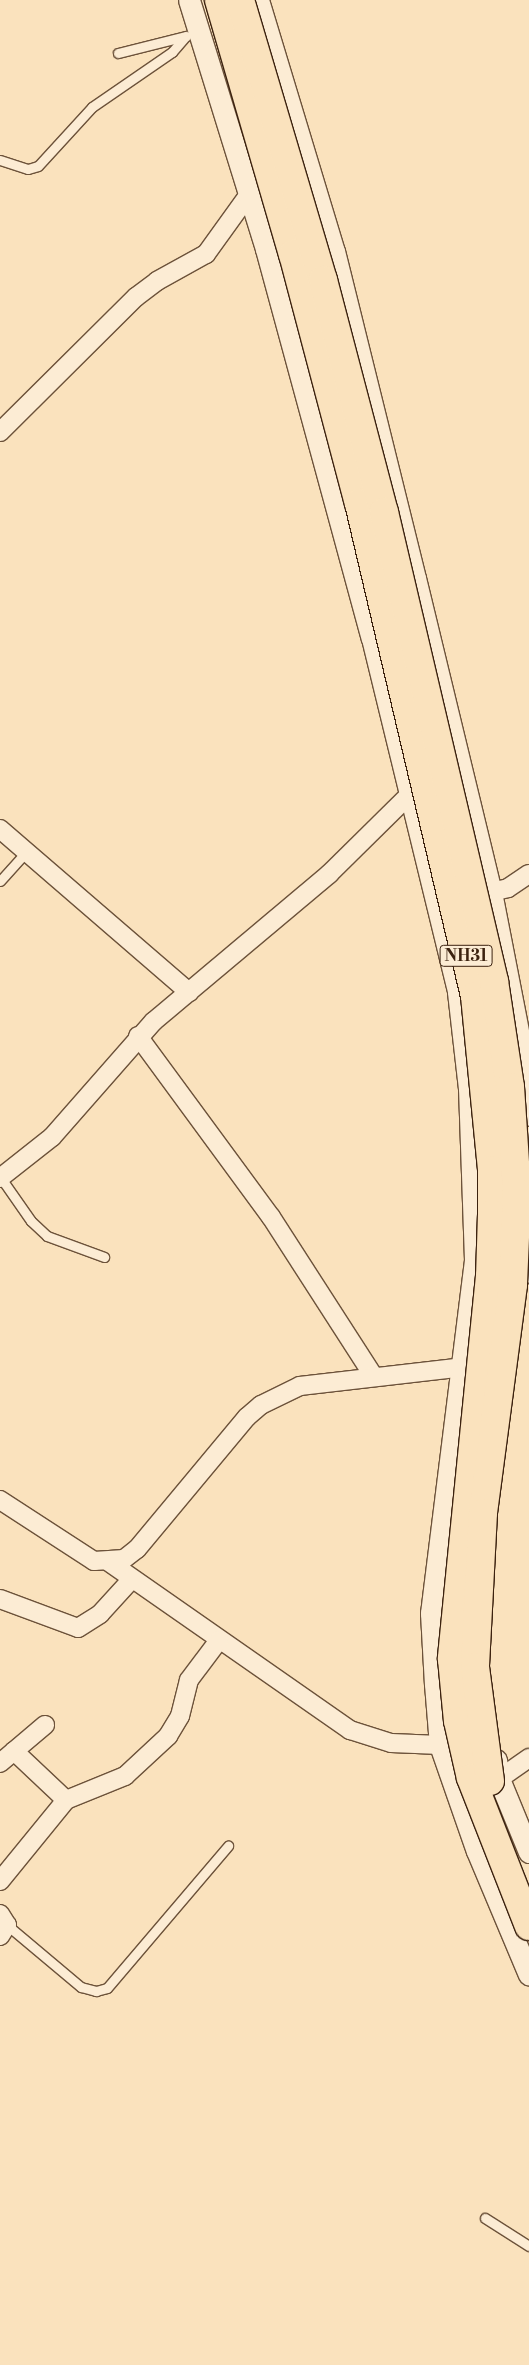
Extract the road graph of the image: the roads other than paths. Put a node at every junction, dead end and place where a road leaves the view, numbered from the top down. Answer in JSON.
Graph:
{"nodes":[{"id":1,"x":189,"y":0,"type":"edge"},
{"id":2,"x":220,"y":0,"type":"edge"},
{"id":3,"x":240,"y":0,"type":"edge"},
{"id":4,"x":258,"y":0,"type":"edge"},
{"id":5,"x":192,"y":34,"type":"junction"},
{"id":6,"x":118,"y":53,"type":"dead end"},
{"id":7,"x":0,"y":160,"type":"edge"},
{"id":8,"x":247,"y":197,"type":"junction"},
{"id":9,"x":0,"y":432,"type":"edge"},
{"id":10,"x":410,"y":794,"type":"junction"},
{"id":11,"x":0,"y":829,"type":"edge"},
{"id":12,"x":25,"y":853,"type":"junction"},
{"id":13,"x":529,"y":874,"type":"edge"},
{"id":14,"x":0,"y":880,"type":"edge"},
{"id":15,"x":491,"y":892,"type":"junction"},
{"id":16,"x":189,"y":992,"type":"junction"},
{"id":17,"x":138,"y":1036,"type":"junction"},
{"id":18,"x":529,"y":1115,"type":"edge"},
{"id":19,"x":0,"y":1178,"type":"edge"},
{"id":20,"x":529,"y":1187,"type":"edge"},
{"id":21,"x":104,"y":1257,"type":"dead end"},
{"id":22,"x":526,"y":1278,"type":"edge"},
{"id":23,"x":513,"y":1357,"type":"junction"},
{"id":24,"x":459,"y":1369,"type":"junction"},
{"id":25,"x":372,"y":1375,"type":"junction"},
{"id":26,"x":0,"y":1500,"type":"edge"},
{"id":27,"x":109,"y":1562,"type":"junction"},
{"id":28,"x":132,"y":1579,"type":"junction"},
{"id":29,"x":0,"y":1599,"type":"edge"},
{"id":30,"x":219,"y":1640,"type":"junction"},
{"id":31,"x":45,"y":1726,"type":"dead end"},
{"id":32,"x":440,"y":1745,"type":"junction"},
{"id":33,"x":14,"y":1751,"type":"junction"},
{"id":34,"x":529,"y":1758,"type":"edge"},
{"id":35,"x":0,"y":1763,"type":"edge"},
{"id":36,"x":499,"y":1779,"type":"junction"},
{"id":37,"x":66,"y":1800,"type":"junction"},
{"id":38,"x":228,"y":1846,"type":"dead end"},
{"id":39,"x":529,"y":1852,"type":"edge"},
{"id":40,"x":529,"y":1879,"type":"edge"},
{"id":41,"x":0,"y":1881,"type":"edge"},
{"id":42,"x":2,"y":1925,"type":"edge"},
{"id":43,"x":529,"y":1926,"type":"edge"},
{"id":44,"x":529,"y":1976,"type":"edge"},
{"id":45,"x":485,"y":2218,"type":"dead end"},
{"id":46,"x":529,"y":2246,"type":"edge"}],
"edges":[{"from":1,"to":5,"type":"street"},
{"from":2,"to":43,"type":"highway","number":"NH31","bridge":true},
{"from":3,"to":40,"type":"highway","number":"NH31","bridge":true},
{"from":4,"to":15,"type":"street"},
{"from":5,"to":6,"type":"lane"},
{"from":5,"to":7,"type":"lane"},
{"from":5,"to":8,"type":"street"},
{"from":8,"to":9,"type":"street"},
{"from":8,"to":10,"type":"street"},
{"from":10,"to":16,"type":"street"},
{"from":10,"to":24,"type":"street"},
{"from":11,"to":12,"type":"street"},
{"from":12,"to":14,"type":"lane"},
{"from":12,"to":16,"type":"street"},
{"from":13,"to":15,"type":"street"},
{"from":15,"to":18,"type":"street"},
{"from":16,"to":17,"type":"street"},
{"from":17,"to":19,"type":"street"},
{"from":17,"to":25,"type":"street"},
{"from":19,"to":21,"type":"lane"},
{"from":20,"to":22,"type":"street"},
{"from":22,"to":23,"type":"street"},
{"from":23,"to":24,"type":"street"},
{"from":23,"to":36,"type":"street"},
{"from":24,"to":25,"type":"street"},
{"from":24,"to":32,"type":"street"},
{"from":25,"to":27,"type":"street"},
{"from":26,"to":27,"type":"street"},
{"from":27,"to":28,"type":"street"},
{"from":28,"to":29,"type":"street"},
{"from":28,"to":30,"type":"street"},
{"from":30,"to":32,"type":"street"},
{"from":30,"to":37,"type":"street"},
{"from":31,"to":33,"type":"street"},
{"from":32,"to":44,"type":"street"},
{"from":33,"to":35,"type":"street"},
{"from":33,"to":37,"type":"street"},
{"from":34,"to":36,"type":"street"},
{"from":36,"to":39,"type":"street"},
{"from":37,"to":41,"type":"street"},
{"from":38,"to":42,"type":"lane"},
{"from":45,"to":46,"type":"lane"}]}
